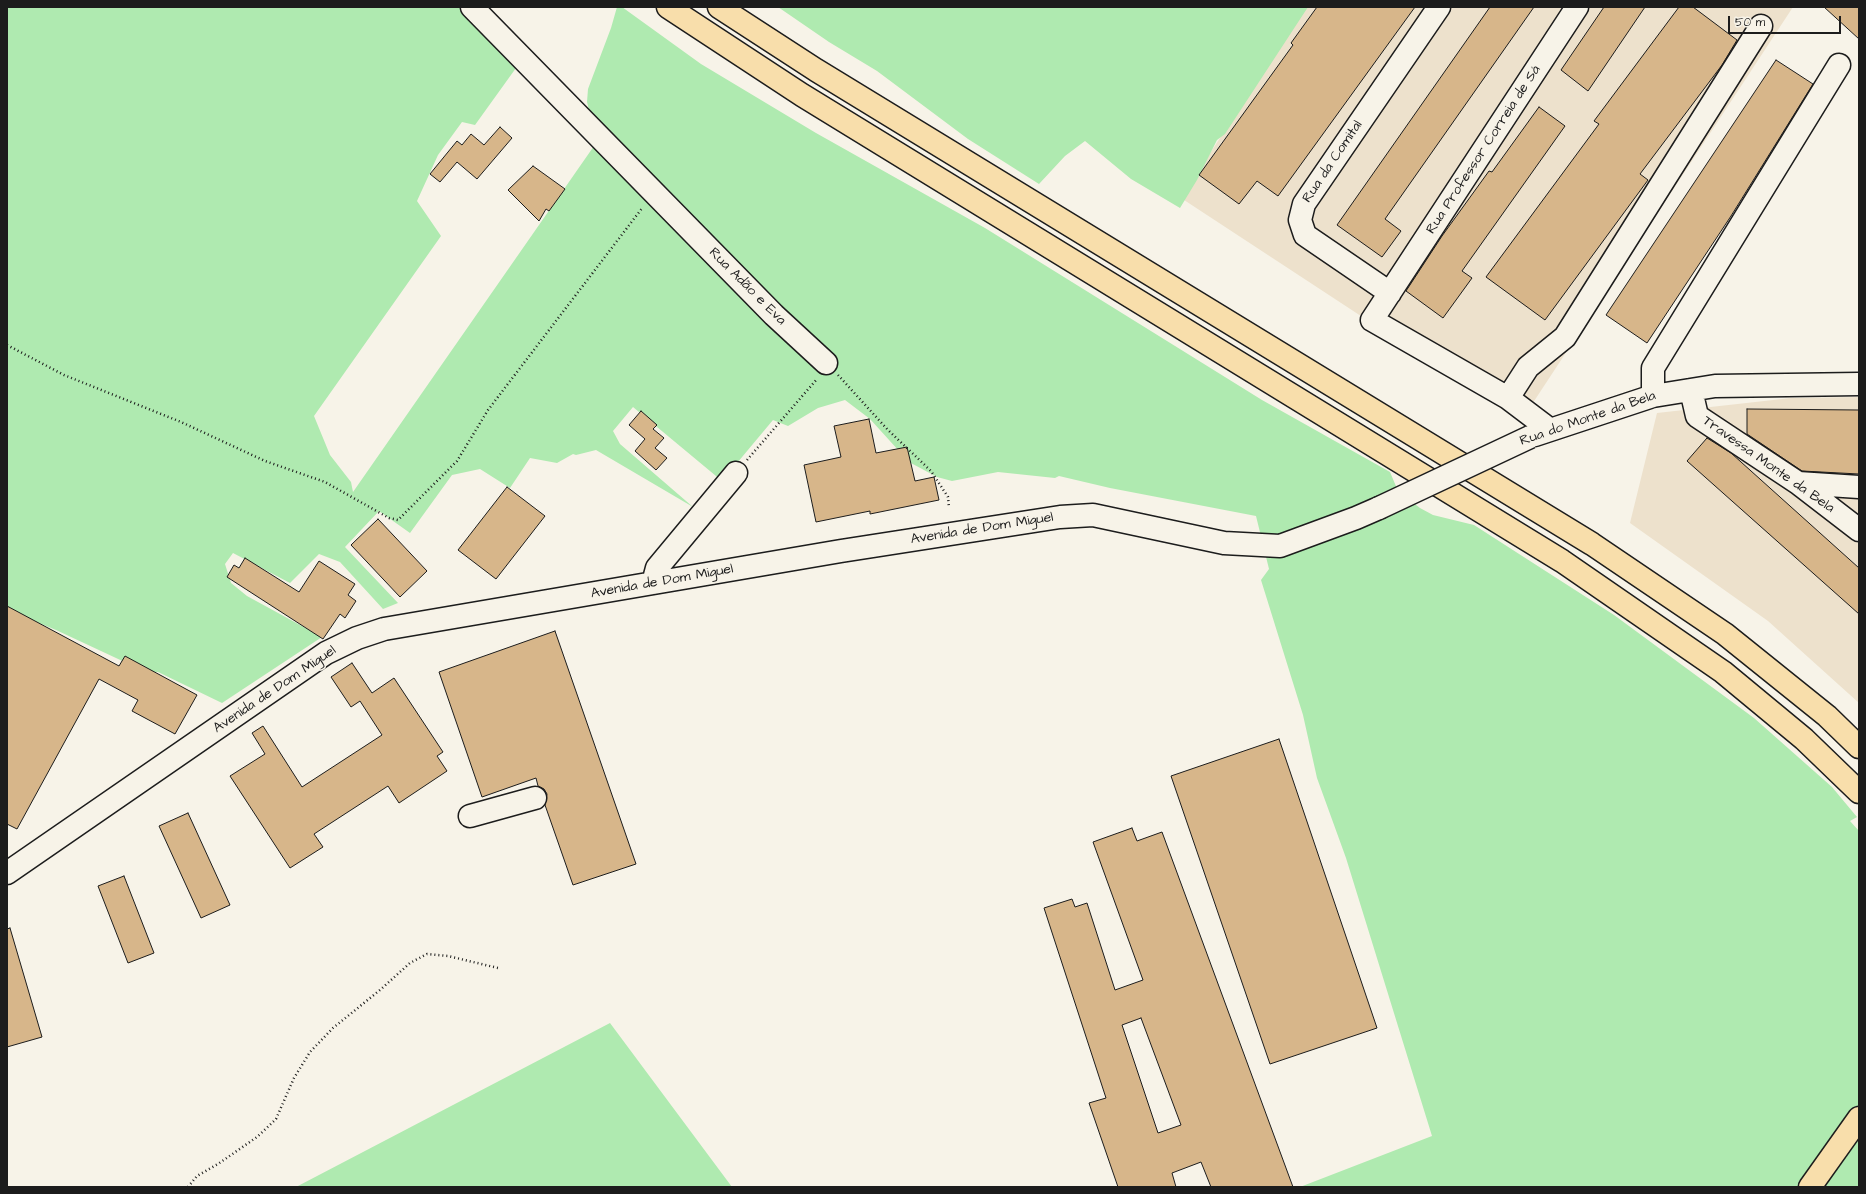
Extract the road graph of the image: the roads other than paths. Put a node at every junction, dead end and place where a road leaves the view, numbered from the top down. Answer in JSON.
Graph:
{"nodes":[{"id":1,"x":472,"y":7,"type":"edge"},
{"id":2,"x":668,"y":7,"type":"edge"},
{"id":3,"x":719,"y":7,"type":"edge"},
{"id":4,"x":1439,"y":7,"type":"edge"},
{"id":5,"x":1577,"y":7,"type":"edge"},
{"id":6,"x":1761,"y":26,"type":"dead end"},
{"id":7,"x":1839,"y":65,"type":"dead end"},
{"id":8,"x":1390,"y":293,"type":"junction"},
{"id":9,"x":826,"y":363,"type":"road end"},
{"id":10,"x":1859,"y":384,"type":"edge"},
{"id":11,"x":1691,"y":390,"type":"junction"},
{"id":12,"x":1654,"y":396,"type":"junction"},
{"id":13,"x":1508,"y":398,"type":"junction"},
{"id":14,"x":1540,"y":433,"type":"junction"},
{"id":15,"x":736,"y":473,"type":"road end"},
{"id":16,"x":1798,"y":483,"type":"junction"},
{"id":17,"x":1859,"y":487,"type":"edge"},
{"id":18,"x":1379,"y":508,"type":"joint"},
{"id":19,"x":1859,"y":530,"type":"edge"},
{"id":20,"x":653,"y":583,"type":"junction"},
{"id":21,"x":1859,"y":747,"type":"edge"},
{"id":22,"x":1859,"y":792,"type":"edge"},
{"id":23,"x":535,"y":798,"type":"dead end"},
{"id":24,"x":470,"y":816,"type":"dead end"},
{"id":25,"x":7,"y":873,"type":"edge"},
{"id":26,"x":1859,"y":1118,"type":"edge"},
{"id":27,"x":1810,"y":1187,"type":"edge"}],
"edges":[{"from":1,"to":9,"type":"street","name":"Rua Adão e Eva"},
{"from":2,"to":22,"type":"main road"},
{"from":3,"to":21,"type":"main road"},
{"from":4,"to":8,"type":"street","name":"Rua da Comital"},
{"from":5,"to":8,"type":"street","name":"Rua Professor Correia de Sá"},
{"from":6,"to":13,"type":"street"},
{"from":7,"to":12,"type":"street"},
{"from":8,"to":13,"type":"street","name":"Rua Professor Correia de Sá"},
{"from":10,"to":11,"type":"street","name":"Rua do Monte da Bela"},
{"from":11,"to":12,"type":"street","name":"Rua do Monte da Bela"},
{"from":11,"to":16,"type":"street","name":"Travessa Monte da Bela"},
{"from":12,"to":14,"type":"street","name":"Rua do Monte da Bela"},
{"from":13,"to":14,"type":"street"},
{"from":14,"to":18,"type":"street","name":"Rua do Monte da Bela","bridge":true},
{"from":15,"to":20,"type":"street"},
{"from":16,"to":17,"type":"street"},
{"from":16,"to":19,"type":"street","name":"Travessa Monte da Bela"},
{"from":18,"to":20,"type":"street","name":"Avenida de Dom Miguel"},
{"from":20,"to":25,"type":"street","name":"Avenida de Dom Miguel"},
{"from":23,"to":24,"type":"street"},
{"from":26,"to":27,"type":"main road"}]}
